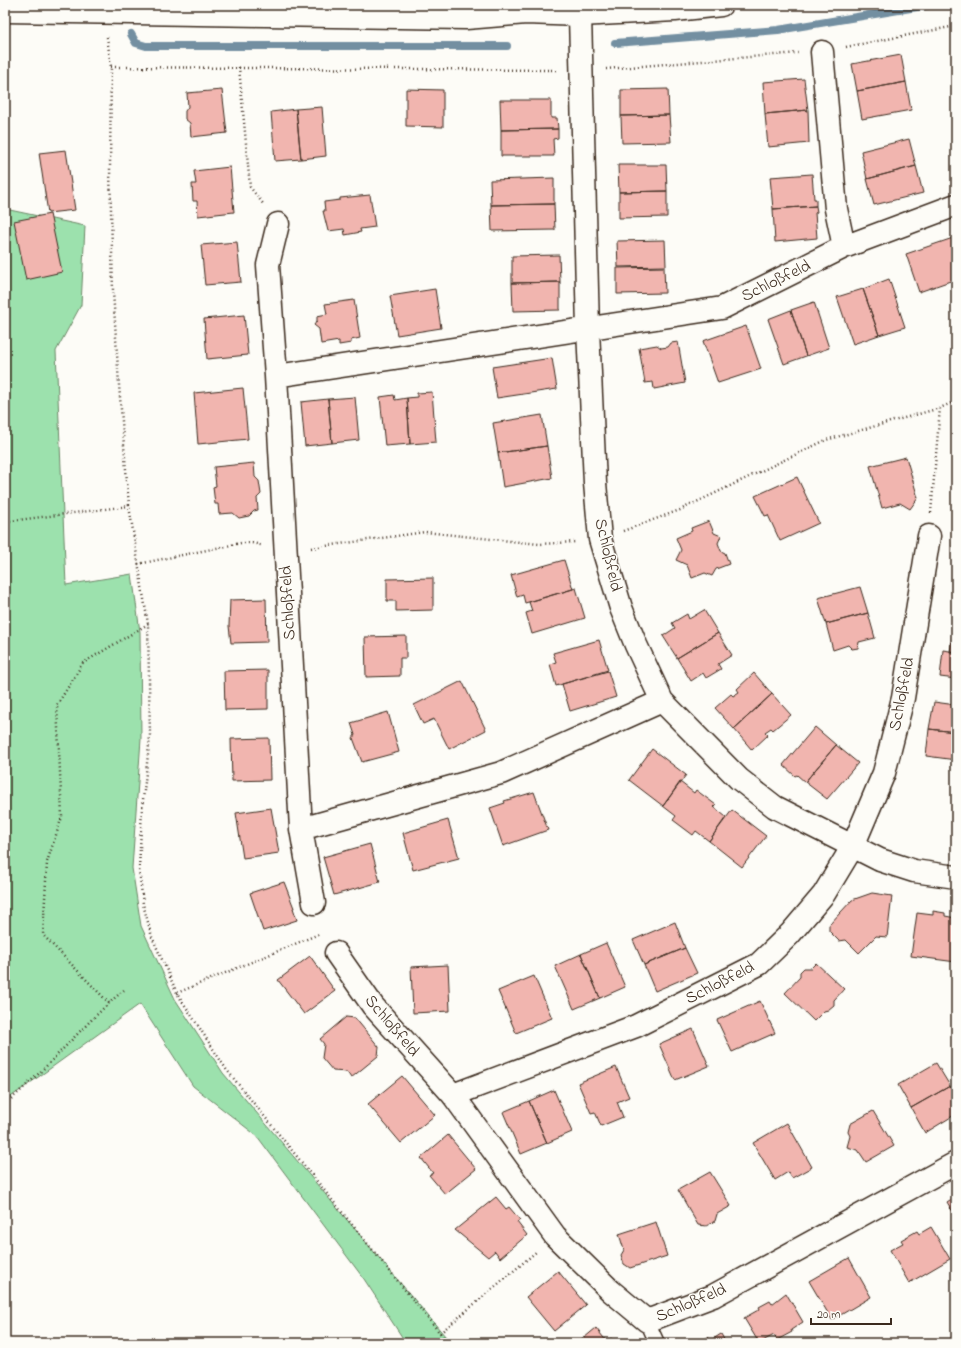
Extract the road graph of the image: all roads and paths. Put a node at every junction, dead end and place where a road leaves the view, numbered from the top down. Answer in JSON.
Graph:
{"nodes":[{"id":1,"x":721,"y":5,"type":"edge"},
{"id":2,"x":5,"y":11,"type":"edge"},
{"id":3,"x":465,"y":11,"type":"edge"},
{"id":4,"x":580,"y":15,"type":"junction"},
{"id":5,"x":956,"y":26,"type":"edge"},
{"id":6,"x":107,"y":33,"type":"dead end"},
{"id":7,"x":822,"y":52,"type":"junction"},
{"id":8,"x":111,"y":67,"type":"junction"},
{"id":9,"x":239,"y":67,"type":"junction"},
{"id":10,"x":582,"y":70,"type":"junction"},
{"id":11,"x":956,"y":205,"type":"edge"},
{"id":12,"x":278,"y":224,"type":"joint"},
{"id":13,"x":844,"y":247,"type":"junction"},
{"id":14,"x":588,"y":329,"type":"junction"},
{"id":15,"x":276,"y":376,"type":"junction"},
{"id":16,"x":956,"y":401,"type":"edge"},
{"id":17,"x":940,"y":408,"type":"junction"},
{"id":18,"x":129,"y":506,"type":"junction"},
{"id":19,"x":5,"y":532,"type":"edge"},
{"id":20,"x":929,"y":536,"type":"joint"},
{"id":21,"x":600,"y":539,"type":"junction"},
{"id":22,"x":285,"y":553,"type":"junction"},
{"id":23,"x":138,"y":564,"type":"junction"},
{"id":24,"x":148,"y":624,"type":"junction"},
{"id":25,"x":662,"y":702,"type":"junction"},
{"id":26,"x":301,"y":830,"type":"junction"},
{"id":27,"x":853,"y":846,"type":"junction"},
{"id":28,"x":956,"y":877,"type":"edge"},
{"id":29,"x":314,"y":903,"type":"dead end"},
{"id":30,"x":336,"y":953,"type":"joint"},
{"id":31,"x":124,"y":990,"type":"dead end"},
{"id":32,"x":177,"y":993,"type":"junction"},
{"id":33,"x":109,"y":1003,"type":"junction"},
{"id":34,"x":453,"y":1095,"type":"junction"},
{"id":35,"x":5,"y":1104,"type":"edge"},
{"id":36,"x":956,"y":1163,"type":"edge"},
{"id":37,"x":555,"y":1236,"type":"junction"},
{"id":38,"x":647,"y":1321,"type":"junction"},
{"id":39,"x":440,"y":1333,"type":"junction"},
{"id":40,"x":448,"y":1343,"type":"edge"},
{"id":41,"x":657,"y":1343,"type":"edge"}],
"edges":[{"from":1,"to":4,"type":"street"},
{"from":2,"to":3,"type":"street"},
{"from":3,"to":4,"type":"street"},
{"from":4,"to":10,"type":"street","name":"Schloßfeld"},
{"from":5,"to":7,"type":"path"},
{"from":6,"to":8,"type":"path"},
{"from":7,"to":10,"type":"path"},
{"from":7,"to":13,"type":"street"},
{"from":8,"to":9,"type":"path"},
{"from":8,"to":18,"type":"path"},
{"from":9,"to":10,"type":"path"},
{"from":9,"to":12,"type":"path"},
{"from":10,"to":14,"type":"street","name":"Schloßfeld"},
{"from":11,"to":13,"type":"street","name":"Schloßfeld"},
{"from":12,"to":15,"type":"street","name":"Schloßfeld"},
{"from":13,"to":14,"type":"street","name":"Schloßfeld"},
{"from":14,"to":15,"type":"street","name":"Schloßfeld"},
{"from":14,"to":21,"type":"street","name":"Schloßfeld"},
{"from":15,"to":22,"type":"street","name":"Schloßfeld"},
{"from":16,"to":17,"type":"path"},
{"from":17,"to":20,"type":"path"},
{"from":17,"to":21,"type":"path"},
{"from":18,"to":19,"type":"path"},
{"from":18,"to":23,"type":"path"},
{"from":20,"to":27,"type":"street","name":"Schloßfeld"},
{"from":21,"to":22,"type":"path"},
{"from":21,"to":25,"type":"street","name":"Schloßfeld"},
{"from":22,"to":23,"type":"path"},
{"from":22,"to":26,"type":"street","name":"Schloßfeld"},
{"from":23,"to":24,"type":"path"},
{"from":24,"to":32,"type":"path"},
{"from":24,"to":33,"type":"path"},
{"from":25,"to":26,"type":"street"},
{"from":25,"to":27,"type":"street","name":"Schloßfeld"},
{"from":26,"to":29,"type":"street","name":"Schloßfeld"},
{"from":27,"to":28,"type":"street","name":"Schloßfeld"},
{"from":27,"to":34,"type":"street","name":"Schloßfeld"},
{"from":30,"to":32,"type":"path"},
{"from":30,"to":34,"type":"street","name":"Schloßfeld"},
{"from":31,"to":33,"type":"path"},
{"from":32,"to":39,"type":"path"},
{"from":33,"to":35,"type":"path"},
{"from":34,"to":37,"type":"street","name":"Schloßfeld"},
{"from":36,"to":38,"type":"street","name":"Schloßfeld"},
{"from":37,"to":38,"type":"street","name":"Schloßfeld"},
{"from":37,"to":39,"type":"path"},
{"from":38,"to":41,"type":"lane"},
{"from":39,"to":40,"type":"path"}]}
